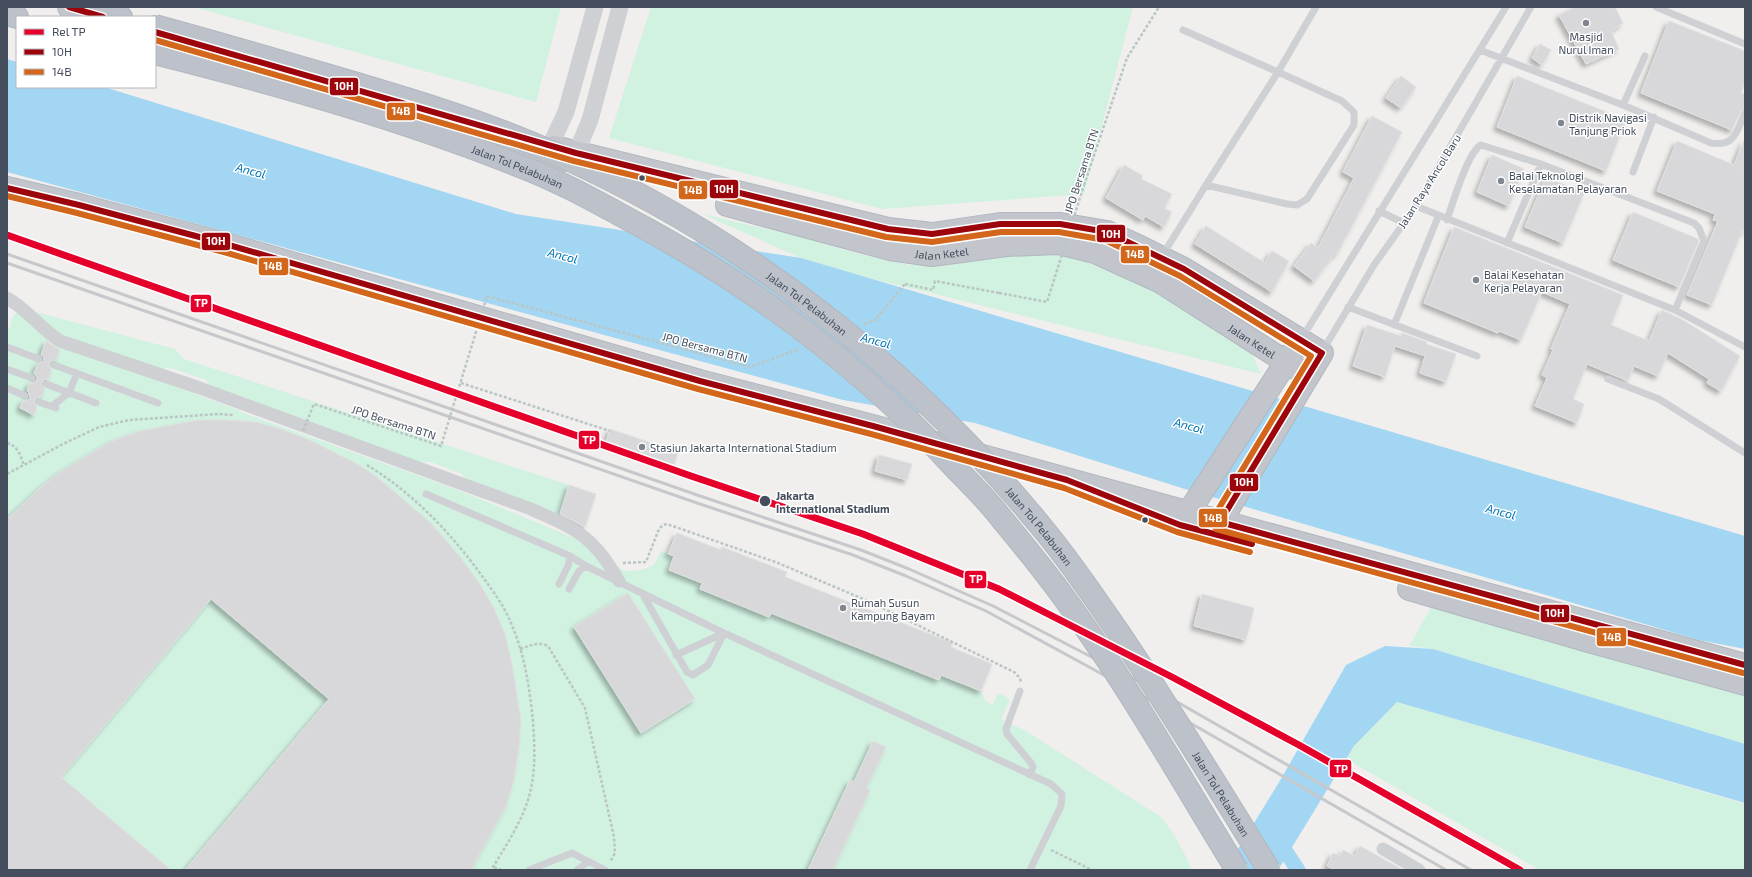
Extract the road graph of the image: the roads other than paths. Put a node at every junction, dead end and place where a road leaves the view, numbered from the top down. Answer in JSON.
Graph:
{"nodes":[{"id":1,"x":69,"y":7,"type":"edge"},
{"id":2,"x":84,"y":7,"type":"edge"},
{"id":3,"x":595,"y":7,"type":"edge"},
{"id":4,"x":620,"y":7,"type":"edge"},
{"id":5,"x":1316,"y":7,"type":"edge"},
{"id":6,"x":1531,"y":7,"type":"edge"},
{"id":7,"x":1656,"y":7,"type":"edge"},
{"id":8,"x":1504,"y":8,"type":"edge"},
{"id":9,"x":100,"y":16,"type":"edge"},
{"id":10,"x":117,"y":16,"type":"edge"},
{"id":11,"x":156,"y":26,"type":"edge"},
{"id":12,"x":1183,"y":30,"type":"dead end"},
{"id":13,"x":156,"y":32,"type":"edge"},
{"id":14,"x":1745,"y":44,"type":"edge"},
{"id":15,"x":1480,"y":50,"type":"junction"},
{"id":16,"x":156,"y":53,"type":"edge"},
{"id":17,"x":1645,"y":56,"type":"dead end"},
{"id":18,"x":156,"y":58,"type":"edge"},
{"id":19,"x":1501,"y":58,"type":"junction"},
{"id":20,"x":1278,"y":72,"type":"junction"},
{"id":21,"x":1623,"y":105,"type":"junction"},
{"id":22,"x":1745,"y":113,"type":"edge"},
{"id":23,"x":1654,"y":117,"type":"junction"},
{"id":24,"x":550,"y":153,"type":"junction"},
{"id":25,"x":576,"y":160,"type":"junction"},
{"id":26,"x":1541,"y":164,"type":"junction"},
{"id":27,"x":1632,"y":172,"type":"dead end"},
{"id":28,"x":1206,"y":185,"type":"junction"},
{"id":29,"x":7,"y":188,"type":"edge"},
{"id":30,"x":1416,"y":206,"type":"junction"},
{"id":31,"x":1379,"y":211,"type":"junction"},
{"id":32,"x":1438,"y":216,"type":"junction"},
{"id":33,"x":1447,"y":220,"type":"junction"},
{"id":34,"x":1404,"y":223,"type":"junction"},
{"id":35,"x":1507,"y":243,"type":"junction"},
{"id":36,"x":1138,"y":246,"type":"junction"},
{"id":37,"x":1161,"y":258,"type":"junction"},
{"id":38,"x":1130,"y":268,"type":"junction"},
{"id":39,"x":7,"y":298,"type":"edge"},
{"id":40,"x":1348,"y":308,"type":"junction"},
{"id":41,"x":1675,"y":310,"type":"junction"},
{"id":42,"x":1394,"y":325,"type":"junction"},
{"id":43,"x":1300,"y":340,"type":"junction"},
{"id":44,"x":7,"y":347,"type":"edge"},
{"id":45,"x":1745,"y":348,"type":"edge"},
{"id":46,"x":1322,"y":353,"type":"junction"},
{"id":47,"x":1477,"y":356,"type":"dead end"},
{"id":48,"x":39,"y":359,"type":"dead end"},
{"id":49,"x":1286,"y":363,"type":"junction"},
{"id":50,"x":54,"y":365,"type":"dead end"},
{"id":51,"x":7,"y":369,"type":"edge"},
{"id":52,"x":77,"y":373,"type":"junction"},
{"id":53,"x":1308,"y":376,"type":"junction"},
{"id":54,"x":32,"y":378,"type":"dead end"},
{"id":55,"x":1610,"y":380,"type":"dead end"},
{"id":56,"x":46,"y":384,"type":"dead end"},
{"id":57,"x":7,"y":388,"type":"edge"},
{"id":58,"x":69,"y":393,"type":"junction"},
{"id":59,"x":25,"y":396,"type":"dead end"},
{"id":60,"x":39,"y":402,"type":"dead end"},
{"id":61,"x":96,"y":403,"type":"dead end"},
{"id":62,"x":158,"y":403,"type":"dead end"},
{"id":63,"x":1745,"y":453,"type":"edge"},
{"id":64,"x":426,"y":494,"type":"dead end"},
{"id":65,"x":1188,"y":513,"type":"junction"},
{"id":66,"x":1220,"y":522,"type":"junction"},
{"id":67,"x":570,"y":556,"type":"junction"},
{"id":68,"x":586,"y":566,"type":"junction"},
{"id":69,"x":620,"y":581,"type":"junction"},
{"id":70,"x":559,"y":584,"type":"dead end"},
{"id":71,"x":569,"y":589,"type":"dead end"},
{"id":72,"x":642,"y":593,"type":"junction"},
{"id":73,"x":724,"y":633,"type":"junction"},
{"id":74,"x":676,"y":655,"type":"junction"},
{"id":75,"x":1745,"y":665,"type":"edge"},
{"id":76,"x":1745,"y":684,"type":"edge"},
{"id":77,"x":1020,"y":691,"type":"road end"},
{"id":78,"x":1030,"y":775,"type":"junction"},
{"id":79,"x":1383,"y":849,"type":"dead end"},
{"id":80,"x":588,"y":862,"type":"junction"},
{"id":81,"x":607,"y":867,"type":"edge"},
{"id":82,"x":1032,"y":869,"type":"edge"},
{"id":83,"x":529,"y":870,"type":"edge"},
{"id":84,"x":577,"y":870,"type":"edge"},
{"id":85,"x":1237,"y":870,"type":"edge"},
{"id":86,"x":1269,"y":870,"type":"edge"},
{"id":87,"x":1419,"y":870,"type":"edge"}],
"edges":[{"from":1,"to":9,"type":"highway"},
{"from":2,"to":10,"type":"highway"},
{"from":3,"to":24,"type":"street"},
{"from":4,"to":25,"type":"street"},
{"from":5,"to":20,"type":"lane"},
{"from":6,"to":19,"type":"lane","name":"Jalan Raya Ancol Baru"},
{"from":7,"to":14,"type":"lane"},
{"from":8,"to":15,"type":"lane"},
{"from":11,"to":86,"type":"highway","name":"Jalan Tol Pelabuhan","bridge":true},
{"from":12,"to":20,"type":"lane"},
{"from":13,"to":24,"type":"highway"},
{"from":15,"to":19,"type":"lane"},
{"from":15,"to":31,"type":"lane"},
{"from":16,"to":85,"type":"highway","name":"Jalan Tol Pelabuhan","bridge":true},
{"from":17,"to":21,"type":"lane"},
{"from":18,"to":24,"type":"highway"},
{"from":19,"to":21,"type":"lane"},
{"from":19,"to":30,"type":"lane","name":"Jalan Raya Ancol Baru"},
{"from":20,"to":28,"type":"lane"},
{"from":20,"to":28,"type":"lane"},
{"from":21,"to":23,"type":"lane"},
{"from":22,"to":23,"type":"lane"},
{"from":23,"to":27,"type":"lane"},
{"from":24,"to":25,"type":"highway"},
{"from":25,"to":36,"type":"highway","name":"Jalan Ketel"},
{"from":25,"to":38,"type":"highway","name":"Jalan Ketel"},
{"from":26,"to":33,"type":"lane"},
{"from":26,"to":35,"type":"lane"},
{"from":26,"to":41,"type":"lane"},
{"from":28,"to":37,"type":"lane"},
{"from":29,"to":65,"type":"highway"},
{"from":30,"to":32,"type":"lane"},
{"from":30,"to":34,"type":"lane","name":"Jalan Raya Ancol Baru"},
{"from":31,"to":34,"type":"lane"},
{"from":31,"to":43,"type":"lane"},
{"from":32,"to":33,"type":"lane"},
{"from":32,"to":42,"type":"lane"},
{"from":33,"to":35,"type":"lane"},
{"from":34,"to":40,"type":"lane","name":"Jalan Raya Ancol Baru"},
{"from":35,"to":41,"type":"lane"},
{"from":36,"to":37,"type":"highway","name":"Jalan Ketel"},
{"from":36,"to":38,"type":"highway"},
{"from":37,"to":43,"type":"highway","name":"Jalan Ketel"},
{"from":38,"to":49,"type":"highway","name":"Jalan Ketel"},
{"from":39,"to":69,"type":"street"},
{"from":40,"to":42,"type":"lane"},
{"from":40,"to":46,"type":"lane","name":"Jalan Raya Ancol Baru"},
{"from":41,"to":45,"type":"lane"},
{"from":42,"to":47,"type":"lane"},
{"from":43,"to":46,"type":"highway","name":"Jalan Ketel"},
{"from":43,"to":49,"type":"highway","name":"Jalan Ketel"},
{"from":44,"to":48,"type":"lane"},
{"from":46,"to":53,"type":"highway"},
{"from":49,"to":53,"type":"highway","name":"Jalan Ketel"},
{"from":49,"to":65,"type":"highway","name":"Jalan Ketel"},
{"from":50,"to":52,"type":"lane"},
{"from":51,"to":54,"type":"lane"},
{"from":52,"to":58,"type":"lane"},
{"from":52,"to":62,"type":"lane"},
{"from":53,"to":66,"type":"highway"},
{"from":55,"to":63,"type":"lane"},
{"from":56,"to":58,"type":"lane"},
{"from":57,"to":59,"type":"lane"},
{"from":58,"to":60,"type":"lane"},
{"from":58,"to":61,"type":"lane"},
{"from":64,"to":67,"type":"lane"},
{"from":65,"to":66,"type":"highway"},
{"from":66,"to":75,"type":"highway"},
{"from":66,"to":76,"type":"highway"},
{"from":67,"to":68,"type":"lane"},
{"from":67,"to":70,"type":"lane"},
{"from":68,"to":69,"type":"lane"},
{"from":68,"to":71,"type":"lane"},
{"from":69,"to":72,"type":"lane"},
{"from":72,"to":73,"type":"lane"},
{"from":72,"to":74,"type":"lane"},
{"from":73,"to":74,"type":"lane"},
{"from":73,"to":74,"type":"lane"},
{"from":73,"to":78,"type":"lane"},
{"from":77,"to":78,"type":"lane"},
{"from":78,"to":82,"type":"lane"},
{"from":79,"to":87,"type":"street"},
{"from":80,"to":81,"type":"lane"},
{"from":80,"to":83,"type":"lane"},
{"from":80,"to":84,"type":"lane"}]}
